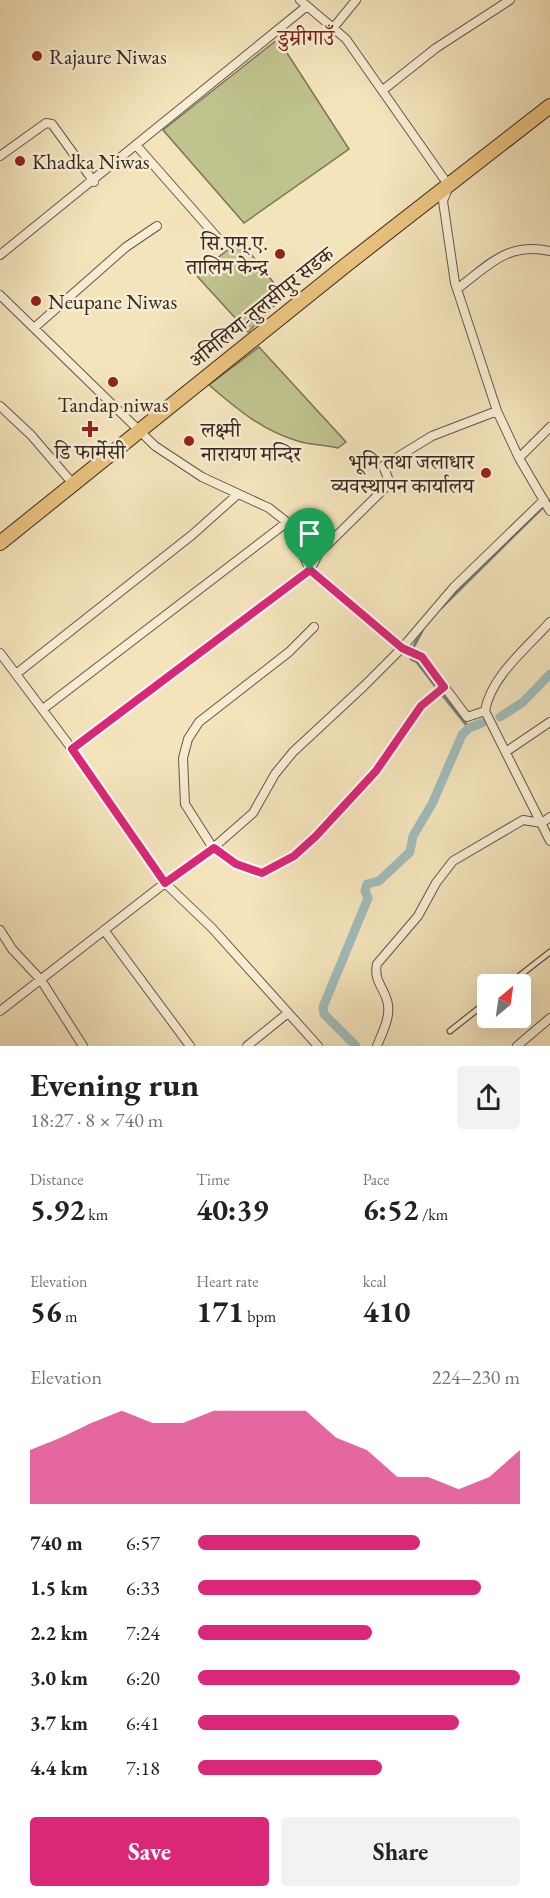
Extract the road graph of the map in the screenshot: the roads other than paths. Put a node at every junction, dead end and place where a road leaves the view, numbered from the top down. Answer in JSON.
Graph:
{"nodes":[{"id":1,"x":356,"y":0,"type":"edge"},
{"id":2,"x":510,"y":0,"type":"edge"},
{"id":3,"x":303,"y":3,"type":"edge"},
{"id":4,"x":334,"y":27,"type":"junction"},
{"id":5,"x":383,"y":90,"type":"junction"},
{"id":6,"x":550,"y":106,"type":"edge"},
{"id":7,"x":136,"y":145,"type":"junction"},
{"id":8,"x":0,"y":156,"type":"edge"},
{"id":9,"x":94,"y":182,"type":"junction"},
{"id":10,"x":449,"y":186,"type":"junction"},
{"id":11,"x":157,"y":226,"type":"dead end"},
{"id":12,"x":223,"y":244,"type":"dead end"},
{"id":13,"x":550,"y":251,"type":"edge"},
{"id":14,"x":0,"y":255,"type":"edge"},
{"id":15,"x":457,"y":289,"type":"junction"},
{"id":16,"x":0,"y":295,"type":"edge"},
{"id":17,"x":34,"y":328,"type":"junction"},
{"id":18,"x":0,"y":406,"type":"edge"},
{"id":19,"x":497,"y":411,"type":"junction"},
{"id":20,"x":550,"y":428,"type":"edge"},
{"id":21,"x":139,"y":432,"type":"junction"},
{"id":22,"x":519,"y":458,"type":"junction"},
{"id":23,"x":74,"y":485,"type":"junction"},
{"id":24,"x":238,"y":494,"type":"junction"},
{"id":25,"x":544,"y":500,"type":"junction"},
{"id":26,"x":550,"y":511,"type":"edge"},
{"id":27,"x":286,"y":523,"type":"junction"},
{"id":28,"x":0,"y":543,"type":"edge"},
{"id":29,"x":310,"y":570,"type":"junction"},
{"id":30,"x":550,"y":622,"type":"edge"},
{"id":31,"x":314,"y":627,"type":"dead end"},
{"id":32,"x":402,"y":648,"type":"junction"},
{"id":33,"x":0,"y":652,"type":"edge"},
{"id":34,"x":16,"y":674,"type":"junction"},
{"id":35,"x":444,"y":687,"type":"junction"},
{"id":36,"x":43,"y":709,"type":"junction"},
{"id":37,"x":485,"y":711,"type":"junction"},
{"id":38,"x":550,"y":722,"type":"edge"},
{"id":39,"x":72,"y":749,"type":"junction"},
{"id":40,"x":507,"y":752,"type":"junction"},
{"id":41,"x":546,"y":820,"type":"edge"},
{"id":42,"x":550,"y":841,"type":"edge"},
{"id":43,"x":214,"y":848,"type":"junction"},
{"id":44,"x":165,"y":883,"type":"junction"},
{"id":45,"x":0,"y":930,"type":"edge"},
{"id":46,"x":104,"y":930,"type":"junction"},
{"id":47,"x":550,"y":952,"type":"edge"},
{"id":48,"x":522,"y":974,"type":"edge"},
{"id":49,"x":41,"y":980,"type":"junction"},
{"id":50,"x":477,"y":1010,"type":"edge"},
{"id":51,"x":0,"y":1011,"type":"edge"},
{"id":52,"x":288,"y":1013,"type":"junction"},
{"id":53,"x":550,"y":1018,"type":"edge"},
{"id":54,"x":450,"y":1031,"type":"dead end"},
{"id":55,"x":83,"y":1046,"type":"edge"},
{"id":56,"x":190,"y":1046,"type":"edge"},
{"id":57,"x":247,"y":1046,"type":"edge"},
{"id":58,"x":318,"y":1046,"type":"edge"},
{"id":59,"x":377,"y":1046,"type":"edge"},
{"id":60,"x":517,"y":1046,"type":"edge"}],
"edges":[{"from":1,"to":4,"type":"street"},
{"from":2,"to":5,"type":"street"},
{"from":3,"to":4,"type":"street"},
{"from":3,"to":7,"type":"street"},
{"from":4,"to":5,"type":"street"},
{"from":5,"to":10,"type":"street"},
{"from":6,"to":10,"type":"main road","name":"अमिलिया-तुलसीपुर सडक"},
{"from":7,"to":9,"type":"street"},
{"from":7,"to":12,"type":"street"},
{"from":8,"to":9,"type":"street"},
{"from":9,"to":14,"type":"street"},
{"from":10,"to":15,"type":"street"},
{"from":10,"to":21,"type":"main road","name":"अमिलिया-तुलसीपुर सडक"},
{"from":11,"to":17,"type":"street"},
{"from":13,"to":15,"type":"street"},
{"from":15,"to":19,"type":"street"},
{"from":16,"to":17,"type":"street"},
{"from":17,"to":21,"type":"street"},
{"from":18,"to":23,"type":"street"},
{"from":19,"to":22,"type":"street"},
{"from":19,"to":29,"type":"street"},
{"from":20,"to":22,"type":"street"},
{"from":21,"to":23,"type":"main road","name":"अमिलिया-तुलसीपुर सडक"},
{"from":21,"to":24,"type":"street"},
{"from":22,"to":25,"type":"street"},
{"from":23,"to":28,"type":"main road","name":"अमिलिया-तुलसीपुर सडक"},
{"from":24,"to":27,"type":"street"},
{"from":24,"to":34,"type":"street"},
{"from":25,"to":26,"type":"street"},
{"from":25,"to":32,"type":"street"},
{"from":27,"to":29,"type":"street"},
{"from":27,"to":36,"type":"street"},
{"from":29,"to":32,"type":"street"},
{"from":29,"to":39,"type":"street"},
{"from":30,"to":37,"type":"street"},
{"from":31,"to":43,"type":"street"},
{"from":32,"to":35,"type":"street"},
{"from":32,"to":43,"type":"street"},
{"from":33,"to":34,"type":"street"},
{"from":34,"to":36,"type":"street"},
{"from":35,"to":37,"type":"street"},
{"from":35,"to":43,"type":"lane"},
{"from":36,"to":39,"type":"street"},
{"from":37,"to":40,"type":"street"},
{"from":38,"to":40,"type":"street"},
{"from":39,"to":44,"type":"street"},
{"from":40,"to":41,"type":"street"},
{"from":41,"to":42,"type":"street"},
{"from":41,"to":59,"type":"street"},
{"from":43,"to":44,"type":"street"},
{"from":44,"to":46,"type":"street"},
{"from":44,"to":52,"type":"street"},
{"from":45,"to":49,"type":"street"},
{"from":46,"to":49,"type":"street"},
{"from":46,"to":56,"type":"street"},
{"from":47,"to":48,"type":"lane"},
{"from":49,"to":51,"type":"street"},
{"from":49,"to":55,"type":"street"},
{"from":50,"to":54,"type":"lane"},
{"from":52,"to":57,"type":"street"},
{"from":52,"to":58,"type":"street"},
{"from":53,"to":60,"type":"street"}]}
